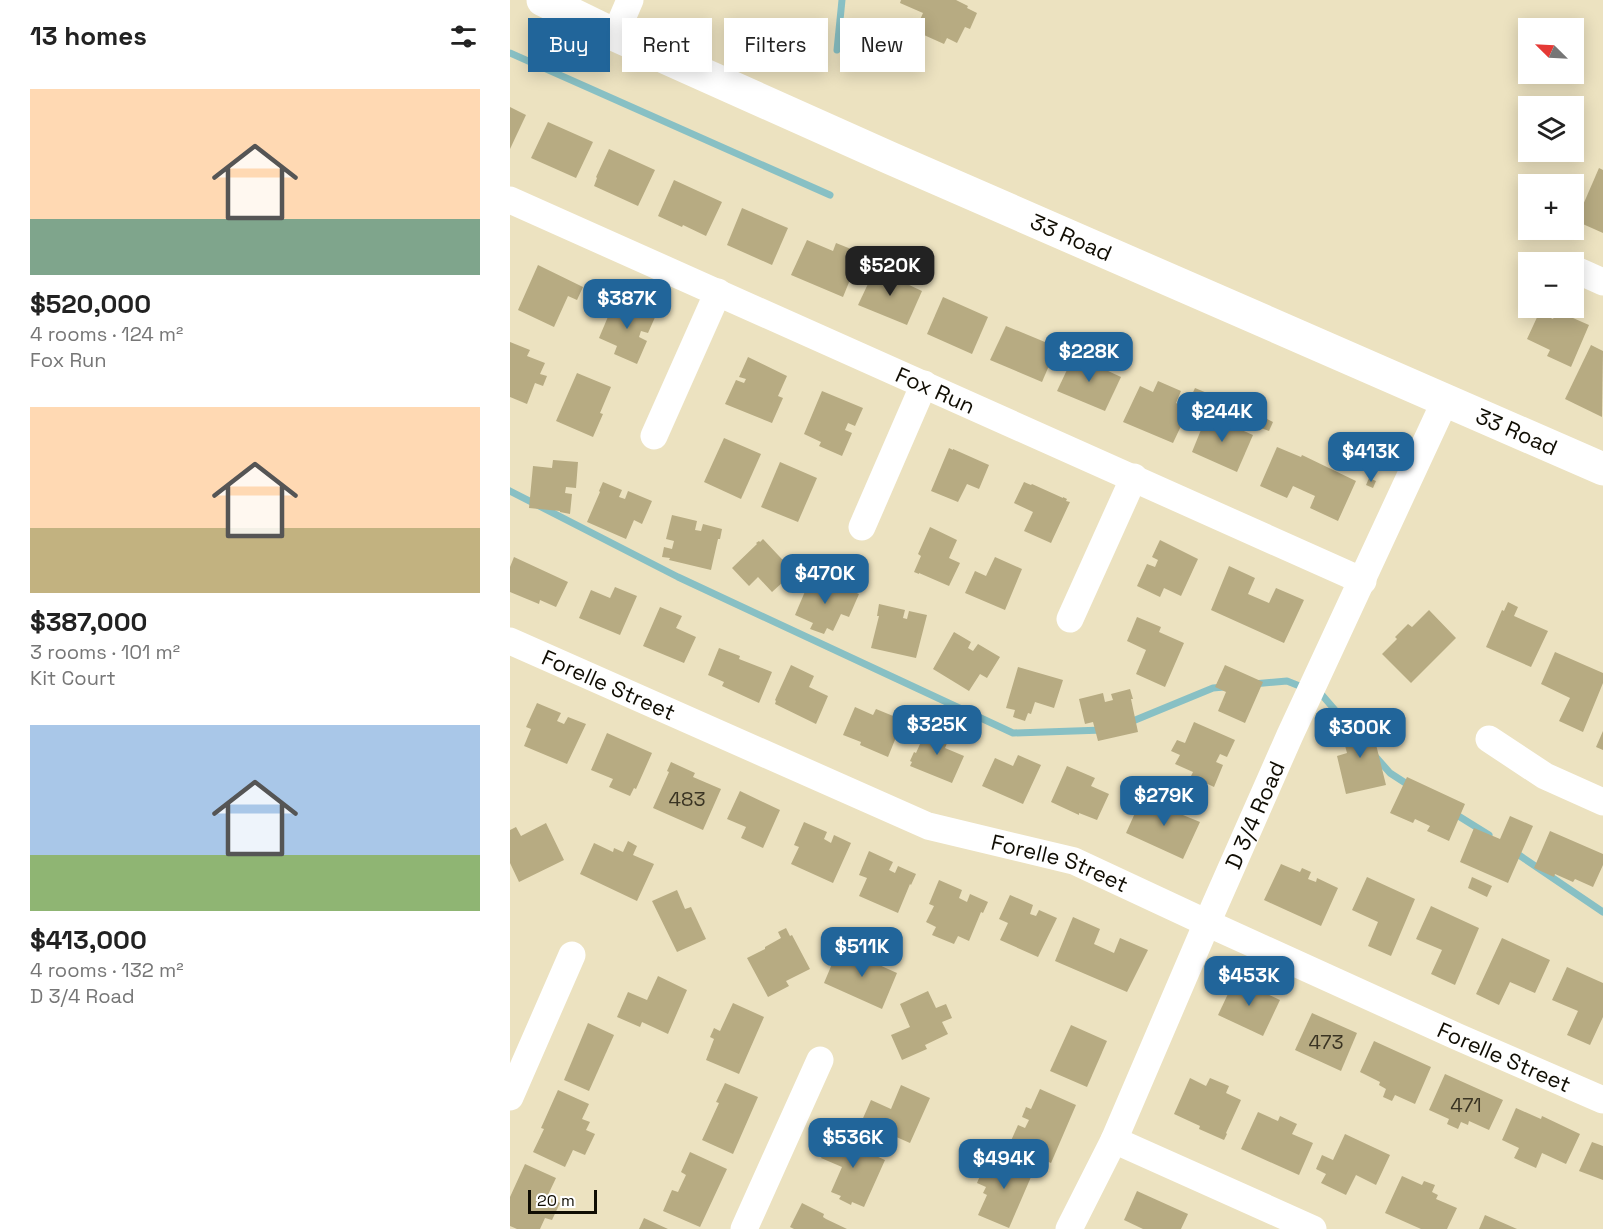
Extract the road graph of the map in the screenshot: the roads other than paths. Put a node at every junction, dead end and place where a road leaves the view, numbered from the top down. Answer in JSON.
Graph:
{"nodes":[{"id":1,"x":543,"y":0,"type":"edge"},
{"id":2,"x":630,"y":0,"type":"edge"},
{"id":3,"x":615,"y":35,"type":"junction"},
{"id":4,"x":511,"y":203,"type":"edge"},
{"id":5,"x":1584,"y":273,"type":"edge"},
{"id":6,"x":1603,"y":282,"type":"edge"},
{"id":7,"x":718,"y":292,"type":"junction"},
{"id":8,"x":924,"y":384,"type":"junction"},
{"id":9,"x":1446,"y":401,"type":"junction"},
{"id":10,"x":654,"y":436,"type":"dead end"},
{"id":11,"x":1603,"y":469,"type":"edge"},
{"id":12,"x":1134,"y":477,"type":"junction"},
{"id":13,"x":861,"y":527,"type":"dead end"},
{"id":14,"x":1363,"y":581,"type":"junction"},
{"id":15,"x":1070,"y":619,"type":"dead end"},
{"id":16,"x":510,"y":641,"type":"edge"},
{"id":17,"x":1489,"y":739,"type":"dead end"},
{"id":18,"x":1603,"y":802,"type":"edge"},
{"id":19,"x":1207,"y":923,"type":"junction"},
{"id":20,"x":572,"y":955,"type":"dead end"},
{"id":21,"x":820,"y":1060,"type":"dead end"},
{"id":22,"x":510,"y":1097,"type":"edge"},
{"id":23,"x":1603,"y":1100,"type":"edge"},
{"id":24,"x":1114,"y":1140,"type":"junction"},
{"id":25,"x":744,"y":1229,"type":"edge"},
{"id":26,"x":1069,"y":1229,"type":"edge"},
{"id":27,"x":1313,"y":1229,"type":"edge"}],
"edges":[{"from":1,"to":3,"type":"main road","name":"33 Road"},
{"from":2,"to":3,"type":"street"},
{"from":3,"to":9,"type":"main road","name":"33 Road"},
{"from":4,"to":7,"type":"street","name":"Fox Run"},
{"from":5,"to":6,"type":"street"},
{"from":7,"to":8,"type":"street","name":"Fox Run"},
{"from":7,"to":10,"type":"street"},
{"from":8,"to":12,"type":"street","name":"Fox Run"},
{"from":8,"to":13,"type":"street"},
{"from":9,"to":11,"type":"main road","name":"33 Road"},
{"from":9,"to":14,"type":"street","name":"D 3/4 Road"},
{"from":12,"to":14,"type":"street","name":"Fox Run"},
{"from":12,"to":15,"type":"street"},
{"from":14,"to":19,"type":"street","name":"D 3/4 Road"},
{"from":16,"to":19,"type":"street","name":"Forelle Street"},
{"from":17,"to":18,"type":"street"},
{"from":19,"to":23,"type":"street","name":"Forelle Street"},
{"from":19,"to":24,"type":"street","name":"D 3/4 Road"},
{"from":20,"to":22,"type":"street"},
{"from":21,"to":25,"type":"street"},
{"from":24,"to":26,"type":"street","name":"D 3/4 Road"},
{"from":24,"to":27,"type":"street"}]}
